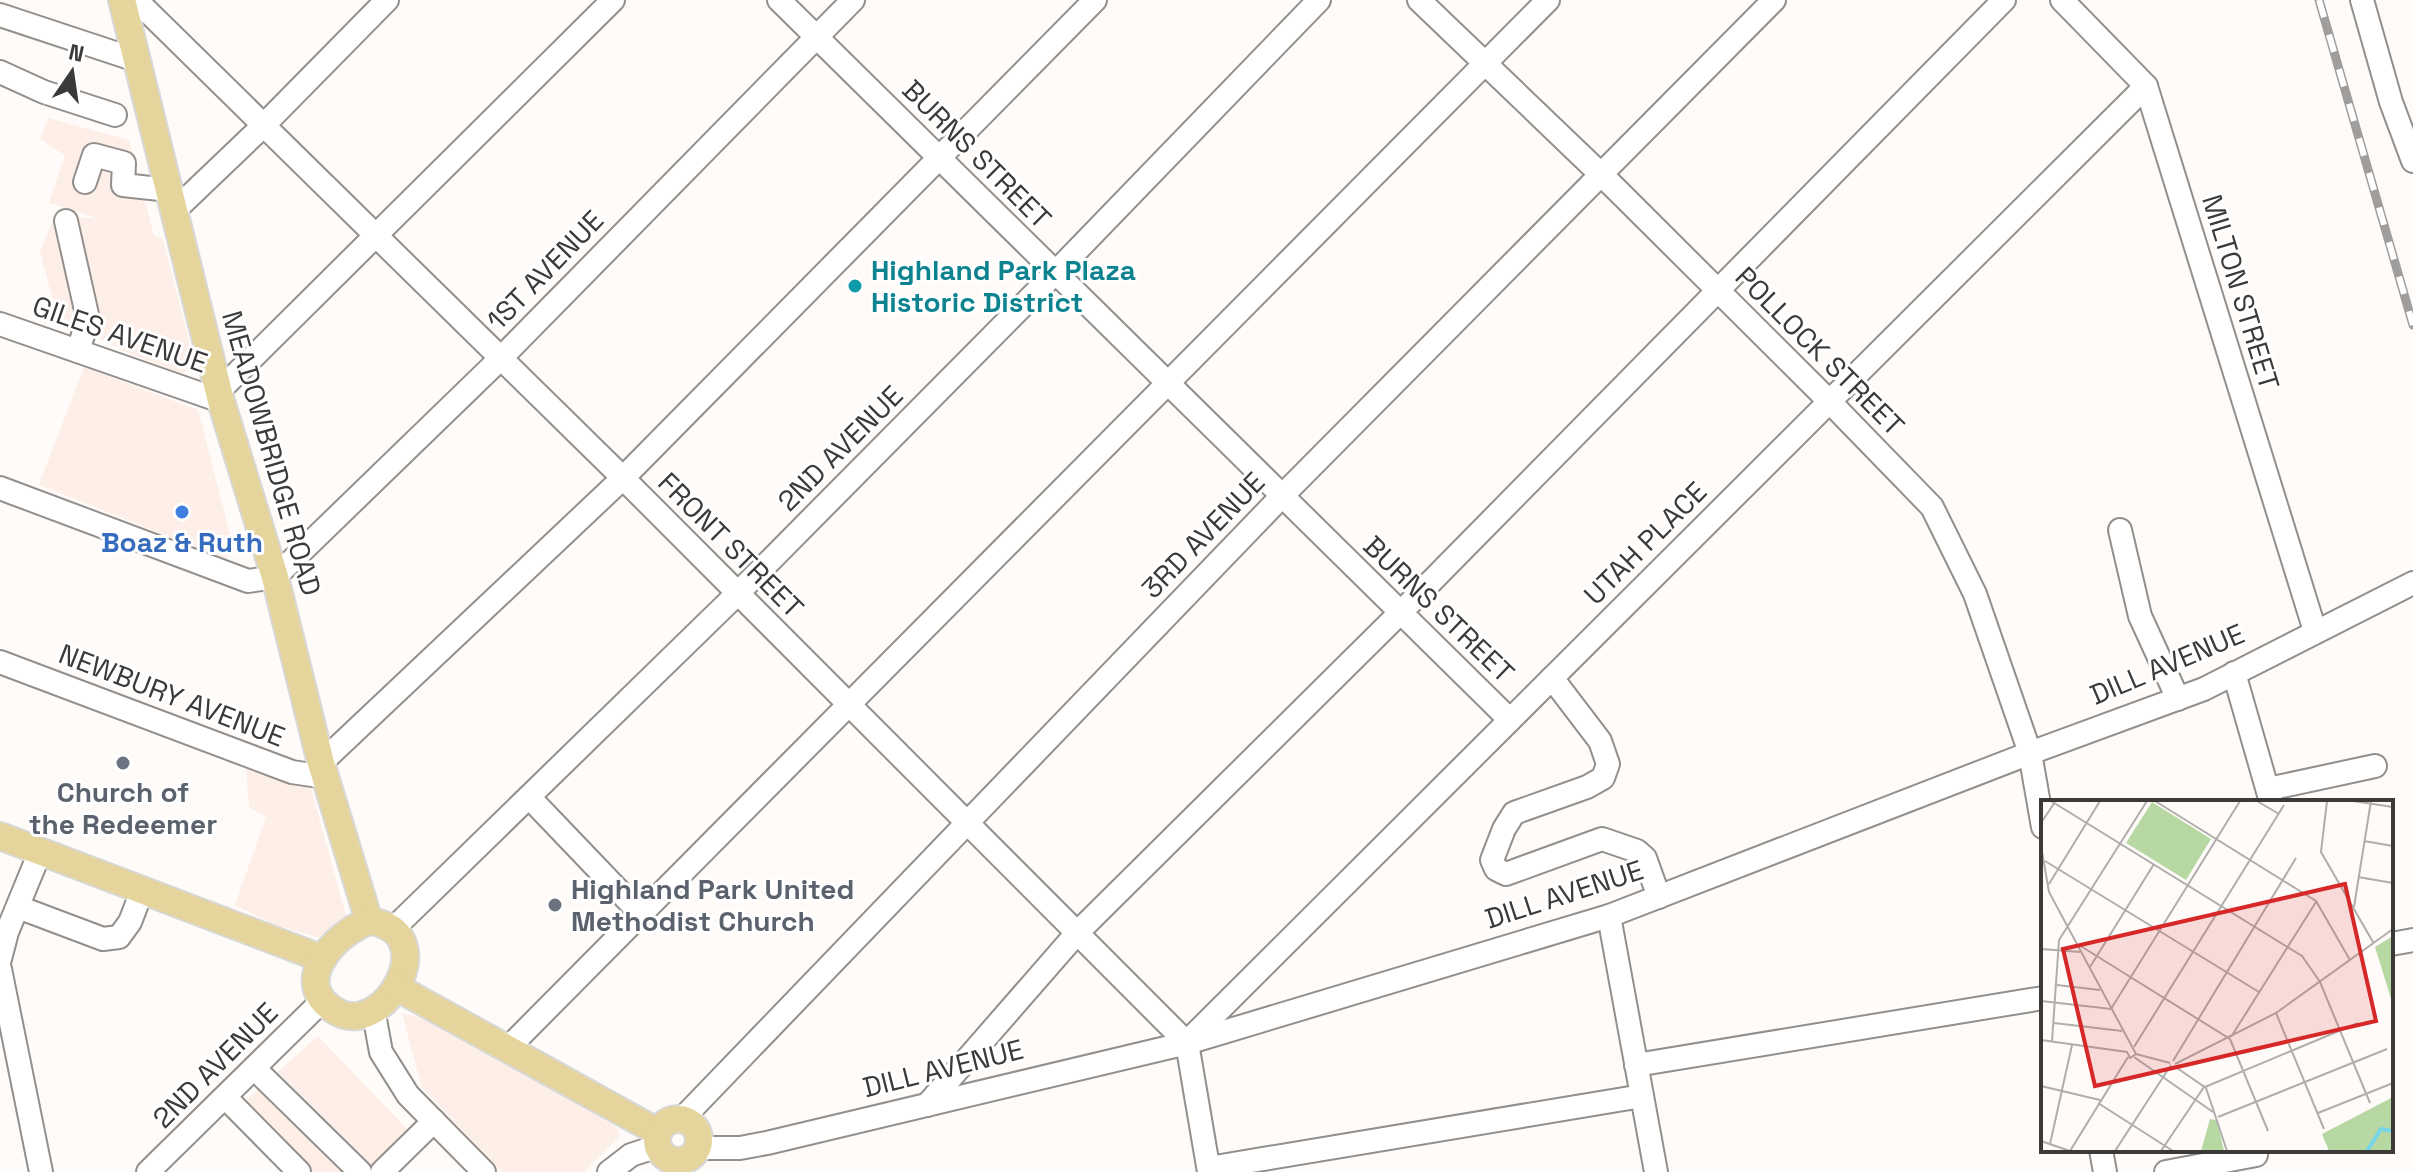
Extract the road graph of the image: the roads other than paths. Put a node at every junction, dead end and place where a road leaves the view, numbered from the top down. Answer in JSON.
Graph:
{"nodes":[{"id":1,"x":122,"y":0,"type":"edge"},
{"id":2,"x":387,"y":0,"type":"edge"},
{"id":3,"x":613,"y":0,"type":"edge"},
{"id":4,"x":779,"y":0,"type":"edge"},
{"id":5,"x":853,"y":0,"type":"edge"},
{"id":6,"x":1095,"y":0,"type":"edge"},
{"id":7,"x":1319,"y":0,"type":"edge"},
{"id":8,"x":1419,"y":0,"type":"edge"},
{"id":9,"x":1548,"y":0,"type":"edge"},
{"id":10,"x":1774,"y":0,"type":"edge"},
{"id":11,"x":2004,"y":0,"type":"edge"},
{"id":12,"x":2062,"y":0,"type":"edge"},
{"id":13,"x":2362,"y":0,"type":"edge"},
{"id":14,"x":148,"y":4,"type":"edge"},
{"id":15,"x":0,"y":15,"type":"edge"},
{"id":16,"x":816,"y":37,"type":"junction"},
{"id":17,"x":136,"y":60,"type":"junction"},
{"id":18,"x":1485,"y":65,"type":"junction"},
{"id":19,"x":0,"y":72,"type":"edge"},
{"id":20,"x":2146,"y":86,"type":"junction"},
{"id":21,"x":115,"y":115,"type":"dead end"},
{"id":22,"x":263,"y":126,"type":"junction"},
{"id":23,"x":938,"y":158,"type":"junction"},
{"id":24,"x":2413,"y":161,"type":"edge"},
{"id":25,"x":1602,"y":175,"type":"junction"},
{"id":26,"x":85,"y":182,"type":"dead end"},
{"id":27,"x":172,"y":201,"type":"junction"},
{"id":28,"x":66,"y":221,"type":"dead end"},
{"id":29,"x":376,"y":237,"type":"junction"},
{"id":30,"x":1055,"y":273,"type":"junction"},
{"id":31,"x":1719,"y":291,"type":"junction"},
{"id":32,"x":0,"y":324,"type":"edge"},
{"id":33,"x":78,"y":351,"type":"junction"},
{"id":34,"x":501,"y":358,"type":"junction"},
{"id":35,"x":1166,"y":384,"type":"junction"},
{"id":36,"x":220,"y":396,"type":"junction"},
{"id":37,"x":1829,"y":401,"type":"junction"},
{"id":38,"x":623,"y":478,"type":"junction"},
{"id":39,"x":0,"y":488,"type":"edge"},
{"id":40,"x":1281,"y":497,"type":"junction"},
{"id":41,"x":2120,"y":530,"type":"dead end"},
{"id":42,"x":275,"y":577,"type":"junction"},
{"id":43,"x":2413,"y":583,"type":"edge"},
{"id":44,"x":737,"y":594,"type":"junction"},
{"id":45,"x":1400,"y":613,"type":"junction"},
{"id":46,"x":2315,"y":631,"type":"junction"},
{"id":47,"x":0,"y":662,"type":"edge"},
{"id":48,"x":2234,"y":673,"type":"junction"},
{"id":49,"x":1552,"y":678,"type":"junction"},
{"id":50,"x":2178,"y":699,"type":"junction"},
{"id":51,"x":849,"y":705,"type":"junction"},
{"id":52,"x":1510,"y":720,"type":"junction"},
{"id":53,"x":2030,"y":753,"type":"junction"},
{"id":54,"x":2375,"y":766,"type":"dead end"},
{"id":55,"x":323,"y":770,"type":"junction"},
{"id":56,"x":2270,"y":796,"type":"edge"},
{"id":57,"x":529,"y":797,"type":"junction"},
{"id":58,"x":2041,"y":816,"type":"edge"},
{"id":59,"x":967,"y":822,"type":"junction"},
{"id":60,"x":0,"y":836,"type":"edge"},
{"id":61,"x":40,"y":852,"type":"junction"},
{"id":62,"x":142,"y":891,"type":"junction"},
{"id":63,"x":1659,"y":897,"type":"junction"},
{"id":64,"x":18,"y":907,"type":"junction"},
{"id":65,"x":641,"y":914,"type":"junction"},
{"id":66,"x":1609,"y":916,"type":"junction"},
{"id":67,"x":381,"y":925,"type":"junction"},
{"id":68,"x":1077,"y":933,"type":"junction"},
{"id":69,"x":2413,"y":940,"type":"edge"},
{"id":70,"x":2393,"y":944,"type":"edge"},
{"id":71,"x":0,"y":959,"type":"edge"},
{"id":72,"x":323,"y":959,"type":"junction"},
{"id":73,"x":0,"y":969,"type":"edge"},
{"id":74,"x":396,"y":987,"type":"junction"},
{"id":75,"x":2041,"y":998,"type":"edge"},
{"id":76,"x":323,"y":1000,"type":"junction"},
{"id":77,"x":373,"y":1009,"type":"junction"},
{"id":78,"x":1187,"y":1043,"type":"junction"},
{"id":79,"x":507,"y":1049,"type":"junction"},
{"id":80,"x":1636,"y":1065,"type":"junction"},
{"id":81,"x":254,"y":1068,"type":"junction"},
{"id":82,"x":1642,"y":1096,"type":"junction"},
{"id":83,"x":225,"y":1097,"type":"junction"},
{"id":84,"x":927,"y":1105,"type":"junction"},
{"id":85,"x":682,"y":1119,"type":"junction"},
{"id":86,"x":434,"y":1121,"type":"junction"},
{"id":87,"x":658,"y":1139,"type":"junction"},
{"id":88,"x":2101,"y":1152,"type":"edge"},
{"id":89,"x":2256,"y":1155,"type":"dead end"},
{"id":90,"x":688,"y":1160,"type":"edge"},
{"id":91,"x":1209,"y":1170,"type":"edge"},
{"id":92,"x":41,"y":1172,"type":"edge"},
{"id":93,"x":148,"y":1172,"type":"edge"},
{"id":94,"x":299,"y":1172,"type":"edge"},
{"id":95,"x":360,"y":1172,"type":"edge"},
{"id":96,"x":382,"y":1172,"type":"edge"},
{"id":97,"x":484,"y":1172,"type":"edge"},
{"id":98,"x":609,"y":1172,"type":"edge"},
{"id":99,"x":1656,"y":1172,"type":"edge"},
{"id":100,"x":2105,"y":1172,"type":"edge"},
{"id":101,"x":2166,"y":1172,"type":"edge"}],
"edges":[{"from":1,"to":17,"type":"main road","name":"MEADOWBRIDGE ROAD"},
{"from":2,"to":22,"type":"street"},
{"from":3,"to":29,"type":"street"},
{"from":4,"to":16,"type":"street","name":"BURNS STREET"},
{"from":5,"to":16,"type":"street","name":"1ST AVENUE"},
{"from":6,"to":23,"type":"street"},
{"from":7,"to":30,"type":"street","name":"2ND AVENUE"},
{"from":8,"to":18,"type":"street","name":"POLLOCK STREET"},
{"from":9,"to":18,"type":"street"},
{"from":10,"to":25,"type":"street","name":"3RD AVENUE"},
{"from":11,"to":31,"type":"street"},
{"from":12,"to":20,"type":"street","name":"MILTON STREET"},
{"from":13,"to":24,"type":"street"},
{"from":14,"to":22,"type":"street","name":"FRONT STREET"},
{"from":15,"to":17,"type":"street"},
{"from":16,"to":23,"type":"street","name":"BURNS STREET"},
{"from":16,"to":34,"type":"street","name":"1ST AVENUE"},
{"from":17,"to":27,"type":"main road","name":"MEADOWBRIDGE ROAD"},
{"from":18,"to":25,"type":"street","name":"POLLOCK STREET"},
{"from":18,"to":35,"type":"street"},
{"from":19,"to":21,"type":"street"},
{"from":20,"to":37,"type":"street","name":"UTAH PLACE"},
{"from":20,"to":46,"type":"street","name":"MILTON STREET"},
{"from":22,"to":27,"type":"street"},
{"from":22,"to":29,"type":"street","name":"FRONT STREET"},
{"from":23,"to":30,"type":"street","name":"BURNS STREET"},
{"from":23,"to":38,"type":"street"},
{"from":25,"to":31,"type":"street","name":"POLLOCK STREET"},
{"from":25,"to":40,"type":"street","name":"3RD AVENUE"},
{"from":26,"to":27,"type":"street"},
{"from":27,"to":36,"type":"main road","name":"MEADOWBRIDGE ROAD"},
{"from":28,"to":33,"type":"street"},
{"from":29,"to":34,"type":"street","name":"FRONT STREET"},
{"from":29,"to":36,"type":"street"},
{"from":30,"to":35,"type":"street","name":"BURNS STREET"},
{"from":30,"to":44,"type":"street","name":"2ND AVENUE"},
{"from":31,"to":37,"type":"street","name":"POLLOCK STREET"},
{"from":31,"to":45,"type":"street"},
{"from":32,"to":33,"type":"street","name":"GILES AVENUE"},
{"from":33,"to":36,"type":"street","name":"GILES AVENUE"},
{"from":34,"to":38,"type":"street","name":"FRONT STREET"},
{"from":34,"to":42,"type":"street","name":"1ST AVENUE"},
{"from":35,"to":40,"type":"street","name":"BURNS STREET"},
{"from":35,"to":51,"type":"street"},
{"from":36,"to":42,"type":"main road","name":"MEADOWBRIDGE ROAD"},
{"from":37,"to":49,"type":"street","name":"UTAH PLACE"},
{"from":37,"to":53,"type":"street","name":"POLLOCK STREET"},
{"from":38,"to":44,"type":"street","name":"FRONT STREET"},
{"from":38,"to":55,"type":"street"},
{"from":39,"to":42,"type":"street"},
{"from":40,"to":45,"type":"street","name":"BURNS STREET"},
{"from":40,"to":59,"type":"street","name":"3RD AVENUE"},
{"from":41,"to":50,"type":"street"},
{"from":42,"to":55,"type":"main road","name":"MEADOWBRIDGE ROAD"},
{"from":43,"to":46,"type":"street","name":"DILL AVENUE"},
{"from":44,"to":51,"type":"street","name":"FRONT STREET"},
{"from":44,"to":57,"type":"street","name":"2ND AVENUE"},
{"from":45,"to":52,"type":"street","name":"BURNS STREET"},
{"from":45,"to":68,"type":"street"},
{"from":46,"to":48,"type":"street","name":"DILL AVENUE"},
{"from":47,"to":55,"type":"street","name":"NEWBURY AVENUE"},
{"from":48,"to":50,"type":"street","name":"DILL AVENUE"},
{"from":48,"to":56,"type":"street"},
{"from":49,"to":52,"type":"street","name":"UTAH PLACE"},
{"from":49,"to":63,"type":"street"},
{"from":50,"to":53,"type":"street","name":"DILL AVENUE"},
{"from":51,"to":59,"type":"street","name":"FRONT STREET"},
{"from":51,"to":65,"type":"street"},
{"from":52,"to":78,"type":"street","name":"UTAH PLACE"},
{"from":53,"to":58,"type":"street","name":"POLLOCK STREET"},
{"from":53,"to":63,"type":"street","name":"DILL AVENUE"},
{"from":54,"to":56,"type":"street"},
{"from":55,"to":67,"type":"main road","name":"MEADOWBRIDGE ROAD"},
{"from":57,"to":65,"type":"street"},
{"from":57,"to":67,"type":"street","name":"2ND AVENUE"},
{"from":59,"to":68,"type":"street","name":"FRONT STREET"},
{"from":59,"to":85,"type":"street","name":"3RD AVENUE"},
{"from":60,"to":61,"type":"main road"},
{"from":61,"to":62,"type":"main road"},
{"from":61,"to":64,"type":"street"},
{"from":62,"to":64,"type":"street"},
{"from":62,"to":72,"type":"main road"},
{"from":63,"to":66,"type":"street","name":"DILL AVENUE"},
{"from":64,"to":71,"type":"street"},
{"from":65,"to":79,"type":"street"},
{"from":66,"to":78,"type":"street","name":"DILL AVENUE"},
{"from":66,"to":80,"type":"street"},
{"from":67,"to":72,"type":"main road"},
{"from":67,"to":74,"type":"main road"},
{"from":68,"to":78,"type":"street","name":"FRONT STREET"},
{"from":68,"to":84,"type":"street"},
{"from":69,"to":70,"type":"street"},
{"from":72,"to":76,"type":"main road"},
{"from":73,"to":92,"type":"street"},
{"from":74,"to":77,"type":"main road"},
{"from":74,"to":79,"type":"main road"},
{"from":75,"to":80,"type":"street"},
{"from":76,"to":77,"type":"main road"},
{"from":76,"to":81,"type":"street","name":"2ND AVENUE"},
{"from":77,"to":86,"type":"street"},
{"from":78,"to":84,"type":"street","name":"DILL AVENUE"},
{"from":78,"to":91,"type":"street"},
{"from":79,"to":87,"type":"main road"},
{"from":80,"to":82,"type":"street"},
{"from":81,"to":83,"type":"street","name":"2ND AVENUE"},
{"from":81,"to":95,"type":"street"},
{"from":82,"to":91,"type":"street"},
{"from":82,"to":99,"type":"street"},
{"from":83,"to":93,"type":"street","name":"2ND AVENUE"},
{"from":83,"to":94,"type":"street"},
{"from":84,"to":90,"type":"street","name":"DILL AVENUE"},
{"from":85,"to":87,"type":"main road"},
{"from":85,"to":90,"type":"main road"},
{"from":86,"to":96,"type":"street"},
{"from":86,"to":97,"type":"street"},
{"from":87,"to":90,"type":"main road"},
{"from":87,"to":98,"type":"street"},
{"from":88,"to":100,"type":"street"},
{"from":89,"to":101,"type":"street"}]}
